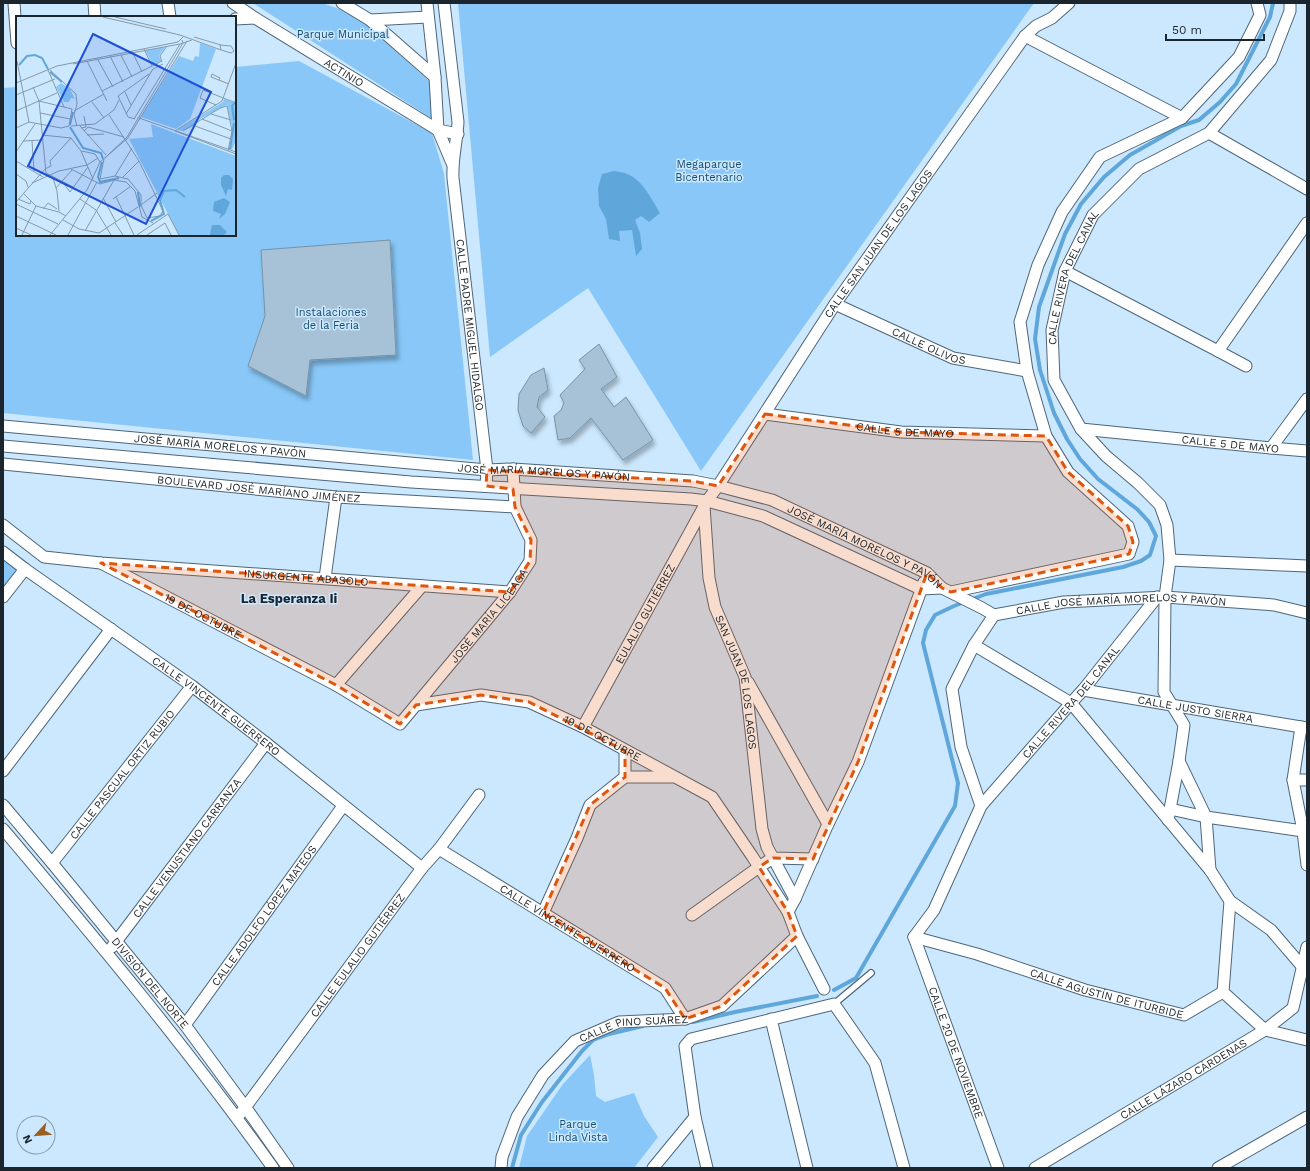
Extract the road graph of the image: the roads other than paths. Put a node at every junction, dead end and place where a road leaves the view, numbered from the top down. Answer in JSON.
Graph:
{"nodes":[{"id":1,"x":14,"y":3,"type":"edge"},
{"id":2,"x":94,"y":3,"type":"edge"},
{"id":3,"x":168,"y":3,"type":"edge"},
{"id":4,"x":233,"y":3,"type":"edge"},
{"id":5,"x":342,"y":3,"type":"edge"},
{"id":6,"x":427,"y":3,"type":"edge"},
{"id":7,"x":444,"y":3,"type":"edge"},
{"id":8,"x":1069,"y":3,"type":"edge"},
{"id":9,"x":1257,"y":3,"type":"edge"},
{"id":10,"x":1290,"y":3,"type":"edge"},
{"id":11,"x":95,"y":16,"type":"edge"},
{"id":12,"x":170,"y":16,"type":"edge"},
{"id":13,"x":428,"y":16,"type":"junction"},
{"id":14,"x":255,"y":18,"type":"junction"},
{"id":15,"x":236,"y":19,"type":"edge"},
{"id":16,"x":370,"y":20,"type":"junction"},
{"id":17,"x":16,"y":30,"type":"edge"},
{"id":18,"x":1025,"y":36,"type":"junction"},
{"id":19,"x":435,"y":78,"type":"junction"},
{"id":20,"x":1182,"y":118,"type":"junction"},
{"id":21,"x":438,"y":130,"type":"junction"},
{"id":22,"x":1209,"y":133,"type":"junction"},
{"id":23,"x":458,"y":134,"type":"junction"},
{"id":24,"x":452,"y":164,"type":"junction"},
{"id":25,"x":1307,"y":189,"type":"edge"},
{"id":26,"x":1307,"y":223,"type":"edge"},
{"id":27,"x":1065,"y":271,"type":"junction"},
{"id":28,"x":835,"y":304,"type":"junction"},
{"id":29,"x":1218,"y":351,"type":"junction"},
{"id":30,"x":1246,"y":366,"type":"dead end"},
{"id":31,"x":1027,"y":371,"type":"junction"},
{"id":32,"x":1307,"y":399,"type":"edge"},
{"id":33,"x":765,"y":414,"type":"junction"},
{"id":34,"x":3,"y":426,"type":"edge"},
{"id":35,"x":1082,"y":429,"type":"junction"},
{"id":36,"x":1046,"y":436,"type":"junction"},
{"id":37,"x":3,"y":446,"type":"edge"},
{"id":38,"x":1271,"y":448,"type":"junction"},
{"id":39,"x":1307,"y":451,"type":"edge"},
{"id":40,"x":3,"y":464,"type":"edge"},
{"id":41,"x":513,"y":469,"type":"junction"},
{"id":42,"x":487,"y":470,"type":"junction"},
{"id":43,"x":486,"y":486,"type":"junction"},
{"id":44,"x":718,"y":486,"type":"junction"},
{"id":45,"x":513,"y":489,"type":"junction"},
{"id":46,"x":336,"y":497,"type":"junction"},
{"id":47,"x":705,"y":504,"type":"junction"},
{"id":48,"x":514,"y":508,"type":"junction"},
{"id":49,"x":3,"y":525,"type":"edge"},
{"id":50,"x":3,"y":552,"type":"edge"},
{"id":51,"x":1170,"y":560,"type":"junction"},
{"id":52,"x":102,"y":562,"type":"junction"},
{"id":53,"x":1307,"y":566,"type":"edge"},
{"id":54,"x":25,"y":569,"type":"junction"},
{"id":55,"x":927,"y":573,"type":"junction"},
{"id":56,"x":325,"y":578,"type":"junction"},
{"id":57,"x":422,"y":586,"type":"junction"},
{"id":58,"x":921,"y":589,"type":"junction"},
{"id":59,"x":949,"y":591,"type":"junction"},
{"id":60,"x":510,"y":592,"type":"junction"},
{"id":61,"x":3,"y":597,"type":"edge"},
{"id":62,"x":1161,"y":597,"type":"junction"},
{"id":63,"x":1307,"y":613,"type":"edge"},
{"id":64,"x":994,"y":615,"type":"junction"},
{"id":65,"x":111,"y":629,"type":"junction"},
{"id":66,"x":974,"y":645,"type":"junction"},
{"id":67,"x":745,"y":677,"type":"junction"},
{"id":68,"x":336,"y":685,"type":"junction"},
{"id":69,"x":192,"y":686,"type":"junction"},
{"id":70,"x":1083,"y":690,"type":"junction"},
{"id":71,"x":1070,"y":703,"type":"junction"},
{"id":72,"x":416,"y":705,"type":"junction"},
{"id":73,"x":1172,"y":706,"type":"junction"},
{"id":74,"x":400,"y":724,"type":"joint"},
{"id":75,"x":583,"y":727,"type":"junction"},
{"id":76,"x":1304,"y":728,"type":"edge"},
{"id":77,"x":266,"y":743,"type":"junction"},
{"id":78,"x":625,"y":751,"type":"junction"},
{"id":79,"x":1179,"y":761,"type":"junction"},
{"id":80,"x":3,"y":771,"type":"edge"},
{"id":81,"x":625,"y":777,"type":"junction"},
{"id":82,"x":675,"y":777,"type":"junction"},
{"id":83,"x":1293,"y":780,"type":"junction"},
{"id":84,"x":1307,"y":780,"type":"edge"},
{"id":85,"x":479,"y":794,"type":"dead end"},
{"id":86,"x":3,"y":805,"type":"edge"},
{"id":87,"x":344,"y":806,"type":"junction"},
{"id":88,"x":982,"y":806,"type":"junction"},
{"id":89,"x":1170,"y":809,"type":"junction"},
{"id":90,"x":1206,"y":817,"type":"junction"},
{"id":91,"x":1168,"y":820,"type":"junction"},
{"id":92,"x":1307,"y":820,"type":"edge"},
{"id":93,"x":828,"y":824,"type":"junction"},
{"id":94,"x":3,"y":829,"type":"edge"},
{"id":95,"x":1305,"y":831,"type":"edge"},
{"id":96,"x":439,"y":849,"type":"junction"},
{"id":97,"x":773,"y":858,"type":"junction"},
{"id":98,"x":813,"y":859,"type":"junction"},
{"id":99,"x":52,"y":863,"type":"junction"},
{"id":100,"x":1307,"y":865,"type":"edge"},
{"id":101,"x":759,"y":867,"type":"junction"},
{"id":102,"x":422,"y":868,"type":"junction"},
{"id":103,"x":1210,"y":870,"type":"junction"},
{"id":104,"x":795,"y":899,"type":"junction"},
{"id":105,"x":1230,"y":901,"type":"junction"},
{"id":106,"x":788,"y":912,"type":"junction"},
{"id":107,"x":544,"y":913,"type":"junction"},
{"id":108,"x":692,"y":916,"type":"dead end"},
{"id":109,"x":797,"y":936,"type":"junction"},
{"id":110,"x":914,"y":937,"type":"junction"},
{"id":111,"x":116,"y":942,"type":"junction"},
{"id":112,"x":1307,"y":948,"type":"edge"},
{"id":113,"x":107,"y":952,"type":"junction"},
{"id":114,"x":1305,"y":969,"type":"edge"},
{"id":115,"x":871,"y":973,"type":"dead end"},
{"id":116,"x":824,"y":989,"type":"dead end"},
{"id":117,"x":1223,"y":992,"type":"junction"},
{"id":118,"x":834,"y":1004,"type":"junction"},
{"id":119,"x":685,"y":1019,"type":"junction"},
{"id":120,"x":771,"y":1019,"type":"junction"},
{"id":121,"x":184,"y":1024,"type":"junction"},
{"id":122,"x":1266,"y":1030,"type":"junction"},
{"id":123,"x":1307,"y":1040,"type":"edge"},
{"id":124,"x":246,"y":1108,"type":"junction"},
{"id":125,"x":695,"y":1117,"type":"junction"},
{"id":126,"x":1307,"y":1117,"type":"edge"},
{"id":127,"x":237,"y":1118,"type":"junction"},
{"id":128,"x":1049,"y":1164,"type":"edge"},
{"id":129,"x":273,"y":1168,"type":"edge"},
{"id":130,"x":288,"y":1168,"type":"edge"},
{"id":131,"x":501,"y":1168,"type":"edge"},
{"id":132,"x":653,"y":1168,"type":"edge"},
{"id":133,"x":707,"y":1168,"type":"edge"},
{"id":134,"x":807,"y":1168,"type":"edge"},
{"id":135,"x":904,"y":1168,"type":"edge"},
{"id":136,"x":998,"y":1168,"type":"edge"},
{"id":137,"x":1035,"y":1168,"type":"edge"},
{"id":138,"x":1218,"y":1168,"type":"edge"}],
"edges":[{"from":1,"to":17,"type":"street"},
{"from":2,"to":11,"type":"street"},
{"from":3,"to":12,"type":"street"},
{"from":4,"to":14,"type":"street","name":"ACTINIO"},
{"from":5,"to":16,"type":"street"},
{"from":6,"to":13,"type":"street","name":"CALLE PADRE MIGUEL HIDALGO"},
{"from":7,"to":23,"type":"street","name":"CALLE PADRE MIGUEL HIDALGO"},
{"from":8,"to":18,"type":"street","name":"CALLE SAN JUAN DE LOS LAGOS"},
{"from":9,"to":20,"type":"street"},
{"from":10,"to":22,"type":"street","name":"CALLE RIVERA DEL CANAL"},
{"from":13,"to":16,"type":"street"},
{"from":13,"to":19,"type":"street","name":"CALLE PADRE MIGUEL HIDALGO"},
{"from":14,"to":15,"type":"street"},
{"from":14,"to":21,"type":"street","name":"ACTINIO"},
{"from":16,"to":19,"type":"street"},
{"from":18,"to":20,"type":"street"},
{"from":18,"to":28,"type":"street","name":"CALLE SAN JUAN DE LOS LAGOS"},
{"from":19,"to":21,"type":"street","name":"CALLE PADRE MIGUEL HIDALGO"},
{"from":20,"to":31,"type":"street"},
{"from":21,"to":23,"type":"street","name":"ACTINIO"},
{"from":21,"to":24,"type":"street","name":"CALLE PADRE MIGUEL HIDALGO"},
{"from":22,"to":25,"type":"street"},
{"from":22,"to":27,"type":"street","name":"CALLE RIVERA DEL CANAL"},
{"from":23,"to":24,"type":"street","name":"CALLE PADRE MIGUEL HIDALGO"},
{"from":24,"to":42,"type":"street","name":"CALLE PADRE MIGUEL HIDALGO"},
{"from":26,"to":29,"type":"street"},
{"from":27,"to":29,"type":"street"},
{"from":27,"to":35,"type":"street","name":"CALLE RIVERA DEL CANAL"},
{"from":28,"to":31,"type":"street","name":"CALLE OLIVOS"},
{"from":28,"to":33,"type":"street","name":"CALLE SAN JUAN DE LOS LAGOS"},
{"from":29,"to":30,"type":"street"},
{"from":31,"to":36,"type":"street"},
{"from":32,"to":38,"type":"street"},
{"from":33,"to":36,"type":"street","name":"CALLE 5 DE MAYO"},
{"from":33,"to":44,"type":"street","name":"CALLE SAN JUAN DE LOS LAGOS"},
{"from":34,"to":42,"type":"street","name":"JOSÉ MARÍA MORELOS Y PAVÓN"},
{"from":35,"to":38,"type":"street","name":"CALLE 5 DE MAYO"},
{"from":35,"to":51,"type":"street","name":"CALLE RIVERA DEL CANAL"},
{"from":36,"to":59,"type":"street"},
{"from":37,"to":43,"type":"street","name":"JOSÉ MARÍA MORELOS Y PAVÓN"},
{"from":38,"to":39,"type":"street","name":"CALLE 5 DE MAYO"},
{"from":40,"to":46,"type":"street","name":"BOULEVARD JOSÉ MARÍANO JIMÉNEZ"},
{"from":41,"to":42,"type":"street","name":"JOSÉ MARÍA MORELOS Y PAVÓN"},
{"from":41,"to":44,"type":"street","name":"JOSÉ MARÍA MORELOS Y PAVÓN"},
{"from":41,"to":45,"type":"street","name":"JOSÉ MARÍA LICEAGA"},
{"from":42,"to":43,"type":"street","name":"CALLE PADRE MIGUEL HIDALGO"},
{"from":43,"to":45,"type":"street","name":"JOSÉ MARÍA MORELOS Y PAVÓN"},
{"from":44,"to":47,"type":"street","name":"CALLE SAN JUAN DE LOS LAGOS"},
{"from":44,"to":55,"type":"street","name":"JOSÉ MARÍA MORELOS Y PAVÓN"},
{"from":45,"to":47,"type":"street","name":"JOSÉ MARÍA MORELOS Y PAVÓN"},
{"from":45,"to":48,"type":"street","name":"JOSÉ MARÍA LICEAGA"},
{"from":46,"to":48,"type":"street","name":"BOULEVARD JOSÉ MARÍANO JIMÉNEZ"},
{"from":46,"to":56,"type":"street"},
{"from":47,"to":58,"type":"street","name":"JOSÉ MARÍA MORELOS Y PAVÓN"},
{"from":47,"to":67,"type":"street","name":"SAN JUAN DE LOS LAGOS"},
{"from":47,"to":75,"type":"street","name":"EULALIO GUTIÉRREZ"},
{"from":48,"to":60,"type":"street","name":"JOSÉ MARÍA LICEAGA"},
{"from":49,"to":52,"type":"street","name":"19 DE OCTUBRE"},
{"from":50,"to":54,"type":"street","name":"CALLE VINCENTE GUERRERO"},
{"from":51,"to":53,"type":"street"},
{"from":51,"to":62,"type":"street","name":"CALLE RIVERA DEL CANAL"},
{"from":52,"to":56,"type":"street","name":"INSURGENTE ABASOLO"},
{"from":52,"to":68,"type":"street","name":"19 DE OCTUBRE"},
{"from":54,"to":61,"type":"street"},
{"from":54,"to":65,"type":"street","name":"CALLE VINCENTE GUERRERO"},
{"from":55,"to":58,"type":"street"},
{"from":55,"to":59,"type":"street","name":"JOSÉ MARÍA MORELOS Y PAVÓN"},
{"from":56,"to":57,"type":"street","name":"INSURGENTE ABASOLO"},
{"from":57,"to":60,"type":"street","name":"INSURGENTE ABASOLO"},
{"from":57,"to":68,"type":"street"},
{"from":58,"to":59,"type":"street","name":"JOSÉ MARÍA MORELOS Y PAVÓN"},
{"from":58,"to":93,"type":"street"},
{"from":59,"to":64,"type":"street"},
{"from":60,"to":72,"type":"street","name":"JOSÉ MARÍA LICEAGA"},
{"from":62,"to":63,"type":"street","name":"CALLE JOSÉ MARÍA MORELOS Y PAVÓN"},
{"from":62,"to":64,"type":"street","name":"CALLE JOSÉ MARÍA MORELOS Y PAVÓN"},
{"from":62,"to":70,"type":"street","name":"CALLE RIVERA DEL CANAL"},
{"from":62,"to":73,"type":"street"},
{"from":64,"to":66,"type":"street"},
{"from":65,"to":69,"type":"street","name":"CALLE VINCENTE GUERRERO"},
{"from":65,"to":80,"type":"street"},
{"from":66,"to":71,"type":"street"},
{"from":66,"to":88,"type":"street"},
{"from":67,"to":93,"type":"street"},
{"from":67,"to":97,"type":"street","name":"SAN JUAN DE LOS LAGOS"},
{"from":68,"to":74,"type":"street","name":"19 DE OCTUBRE"},
{"from":69,"to":77,"type":"street","name":"CALLE VINCENTE GUERRERO"},
{"from":69,"to":99,"type":"street","name":"CALLE PASCUAL ORTIZ RUBIO"},
{"from":70,"to":71,"type":"street","name":"CALLE RIVERA DEL CANAL"},
{"from":70,"to":73,"type":"street","name":"CALLE JUSTO SIERRA"},
{"from":71,"to":88,"type":"street","name":"CALLE RIVERA DEL CANAL"},
{"from":71,"to":91,"type":"street"},
{"from":72,"to":74,"type":"street","name":"JOSÉ MARÍA LICEAGA"},
{"from":72,"to":75,"type":"street","name":"19 DE OCTUBRE"},
{"from":73,"to":76,"type":"street","name":"CALLE JUSTO SIERRA"},
{"from":73,"to":79,"type":"street"},
{"from":75,"to":78,"type":"street","name":"19 DE OCTUBRE"},
{"from":76,"to":83,"type":"street"},
{"from":77,"to":87,"type":"street","name":"CALLE VINCENTE GUERRERO"},
{"from":77,"to":111,"type":"street","name":"CALLE VENUSTIANO CARRANZA"},
{"from":78,"to":81,"type":"street"},
{"from":78,"to":82,"type":"street","name":"19 DE OCTUBRE"},
{"from":79,"to":89,"type":"street"},
{"from":79,"to":90,"type":"street"},
{"from":81,"to":82,"type":"street"},
{"from":81,"to":107,"type":"street"},
{"from":82,"to":101,"type":"street","name":"19 DE OCTUBRE"},
{"from":83,"to":84,"type":"street"},
{"from":83,"to":95,"type":"street"},
{"from":85,"to":96,"type":"street","name":"CALLE EULALIO GUTIÉRREZ"},
{"from":86,"to":99,"type":"street","name":"DIVISIÓN DEL NORTE"},
{"from":87,"to":102,"type":"street","name":"CALLE VINCENTE GUERRERO"},
{"from":87,"to":121,"type":"street","name":"CALLE ADOLFO LÓPEZ MATEOS"},
{"from":88,"to":110,"type":"street","name":"CALLE RIVERA DEL CANAL"},
{"from":89,"to":90,"type":"street"},
{"from":89,"to":91,"type":"street"},
{"from":90,"to":95,"type":"street"},
{"from":90,"to":103,"type":"street"},
{"from":91,"to":103,"type":"street"},
{"from":92,"to":95,"type":"street"},
{"from":93,"to":98,"type":"street"},
{"from":94,"to":113,"type":"street","name":"DIVISIÓN DEL NORTE"},
{"from":95,"to":100,"type":"street"},
{"from":96,"to":102,"type":"street","name":"CALLE EULALIO GUTIÉRREZ"},
{"from":96,"to":107,"type":"street","name":"CALLE VINCENTE GUERRERO"},
{"from":97,"to":98,"type":"street"},
{"from":97,"to":101,"type":"street"},
{"from":97,"to":104,"type":"street","name":"SAN JUAN DE LOS LAGOS"},
{"from":98,"to":104,"type":"street"},
{"from":99,"to":111,"type":"street","name":"DIVISIÓN DEL NORTE"},
{"from":101,"to":106,"type":"street","name":"19 DE OCTUBRE"},
{"from":101,"to":108,"type":"street"},
{"from":102,"to":124,"type":"street","name":"CALLE EULALIO GUTIÉRREZ"},
{"from":103,"to":105,"type":"street"},
{"from":104,"to":106,"type":"street"},
{"from":105,"to":114,"type":"street"},
{"from":105,"to":117,"type":"street"},
{"from":106,"to":109,"type":"street","name":"19 DE OCTUBRE"},
{"from":107,"to":119,"type":"street","name":"CALLE VINCENTE GUERRERO"},
{"from":109,"to":116,"type":"street","name":"19 DE OCTUBRE"},
{"from":109,"to":119,"type":"street","name":"CALLE PINO SUÁREZ"},
{"from":110,"to":117,"type":"street","name":"CALLE AGUSTÍN DE ITURBIDE"},
{"from":110,"to":136,"type":"street","name":"CALLE 20 DE NOVIEMBRE"},
{"from":111,"to":113,"type":"street","name":"CALLE VENUSTIANO CARRANZA"},
{"from":111,"to":121,"type":"street","name":"DIVISIÓN DEL NORTE"},
{"from":112,"to":114,"type":"street","name":"CALLE LÁZARO CÁRDENAS"},
{"from":113,"to":127,"type":"street","name":"DIVISIÓN DEL NORTE"},
{"from":114,"to":122,"type":"street","name":"CALLE LÁZARO CÁRDENAS"},
{"from":115,"to":118,"type":"lane"},
{"from":117,"to":122,"type":"street"},
{"from":118,"to":120,"type":"street"},
{"from":118,"to":135,"type":"street"},
{"from":119,"to":131,"type":"street","name":"CALLE PINO SUÁREZ"},
{"from":120,"to":125,"type":"street"},
{"from":120,"to":134,"type":"street"},
{"from":121,"to":124,"type":"street","name":"DIVISIÓN DEL NORTE"},
{"from":122,"to":123,"type":"street"},
{"from":122,"to":128,"type":"street","name":"CALLE LÁZARO CÁRDENAS"},
{"from":124,"to":127,"type":"street","name":"CALLE EULALIO GUTIÉRREZ"},
{"from":124,"to":130,"type":"street","name":"DIVISIÓN DEL NORTE"},
{"from":125,"to":132,"type":"street"},
{"from":125,"to":133,"type":"street"},
{"from":126,"to":138,"type":"street"},
{"from":127,"to":129,"type":"street","name":"DIVISIÓN DEL NORTE"},
{"from":128,"to":137,"type":"street","name":"CALLE LÁZARO CÁRDENAS"}]}
